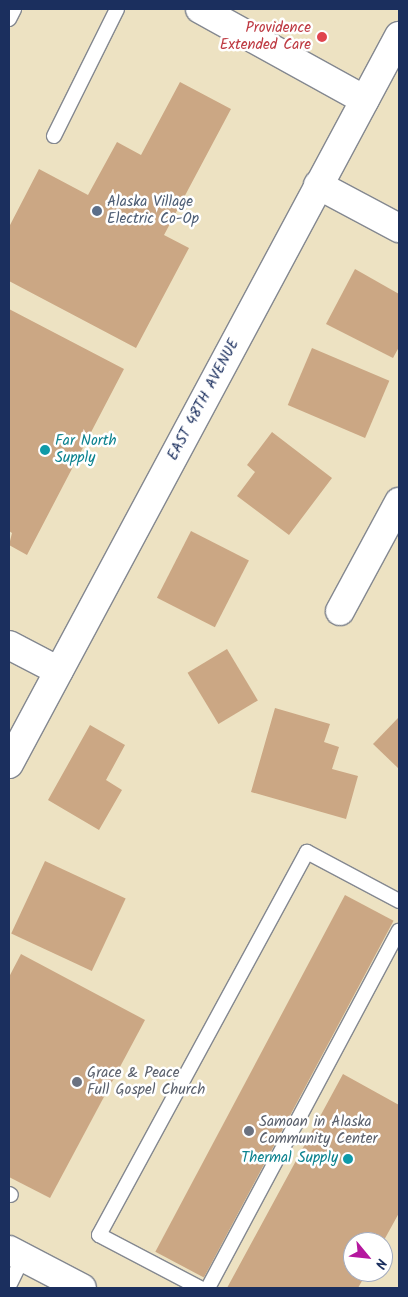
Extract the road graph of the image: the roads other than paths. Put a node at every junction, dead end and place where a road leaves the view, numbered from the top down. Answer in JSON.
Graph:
{"nodes":[{"id":1,"x":14,"y":9,"type":"edge"},
{"id":2,"x":117,"y":9,"type":"edge"},
{"id":3,"x":200,"y":9,"type":"edge"},
{"id":4,"x":9,"y":19,"type":"edge"},
{"id":5,"x":399,"y":36,"type":"edge"},
{"id":6,"x":365,"y":100,"type":"junction"},
{"id":7,"x":54,"y":136,"type":"dead end"},
{"id":8,"x":318,"y":185,"type":"junction"},
{"id":9,"x":399,"y":228,"type":"edge"},
{"id":10,"x":399,"y":502,"type":"edge"},
{"id":11,"x":340,"y":611,"type":"dead end"},
{"id":12,"x":9,"y":645,"type":"edge"},
{"id":13,"x":59,"y":671,"type":"junction"},
{"id":14,"x":9,"y":764,"type":"edge"},
{"id":15,"x":399,"y":901,"type":"edge"},
{"id":16,"x":399,"y":931,"type":"edge"},
{"id":17,"x":16,"y":1254,"type":"edge"},
{"id":18,"x":9,"y":1286,"type":"edge"},
{"id":19,"x":82,"y":1288,"type":"edge"},
{"id":20,"x":200,"y":1288,"type":"edge"},
{"id":21,"x":208,"y":1288,"type":"edge"}],
"edges":[{"from":1,"to":4,"type":"lane"},
{"from":2,"to":7,"type":"lane"},
{"from":3,"to":6,"type":"street"},
{"from":5,"to":6,"type":"street","name":"EAST 48TH AVENUE"},
{"from":6,"to":8,"type":"street","name":"EAST 48TH AVENUE"},
{"from":8,"to":9,"type":"street"},
{"from":8,"to":13,"type":"street","name":"EAST 48TH AVENUE"},
{"from":10,"to":11,"type":"street"},
{"from":12,"to":13,"type":"street"},
{"from":13,"to":14,"type":"street","name":"EAST 48TH AVENUE"},
{"from":15,"to":20,"type":"lane"},
{"from":16,"to":21,"type":"lane"},
{"from":17,"to":18,"type":"lane"},
{"from":17,"to":19,"type":"street"}]}
